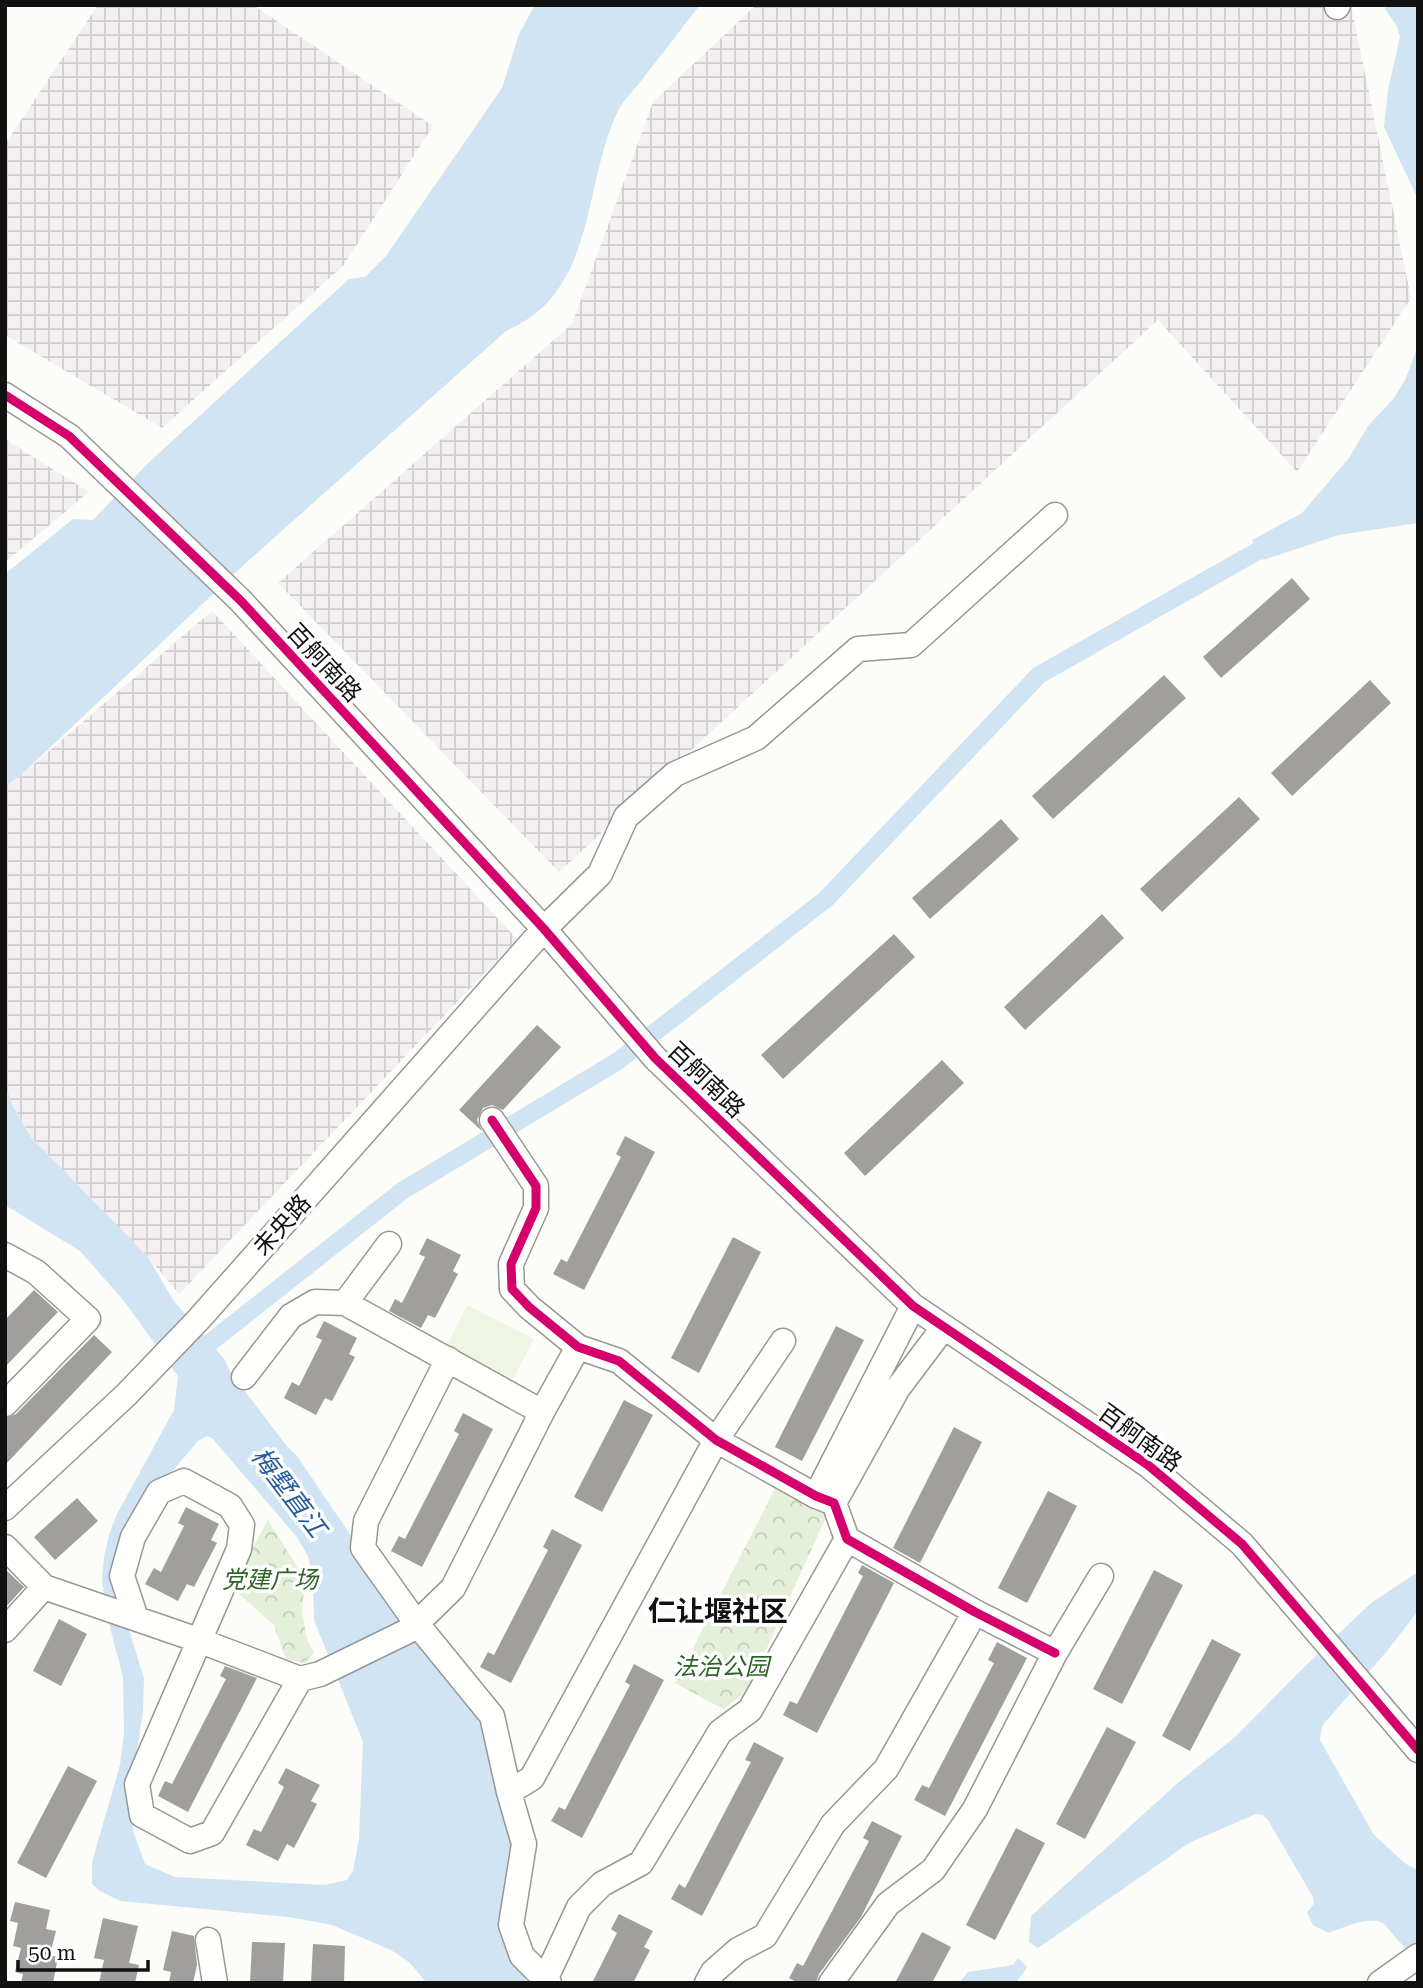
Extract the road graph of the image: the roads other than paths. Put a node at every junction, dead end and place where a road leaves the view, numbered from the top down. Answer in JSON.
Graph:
{"nodes":[{"id":1,"x":5,"y":395,"type":"edge"},
{"id":2,"x":1055,"y":514,"type":"dead end"},
{"id":3,"x":544,"y":929,"type":"junction"},
{"id":4,"x":492,"y":1120,"type":"dead end"},
{"id":5,"x":389,"y":1244,"type":"dead end"},
{"id":6,"x":5,"y":1255,"type":"edge"},
{"id":7,"x":345,"y":1303,"type":"junction"},
{"id":8,"x":913,"y":1306,"type":"junction"},
{"id":9,"x":944,"y":1328,"type":"junction"},
{"id":10,"x":783,"y":1341,"type":"dead end"},
{"id":11,"x":578,"y":1347,"type":"junction"},
{"id":12,"x":448,"y":1359,"type":"junction"},
{"id":13,"x":244,"y":1377,"type":"dead end"},
{"id":14,"x":5,"y":1404,"type":"edge"},
{"id":15,"x":542,"y":1412,"type":"junction"},
{"id":16,"x":716,"y":1440,"type":"junction"},
{"id":17,"x":825,"y":1499,"type":"junction"},
{"id":18,"x":5,"y":1508,"type":"edge"},
{"id":19,"x":847,"y":1539,"type":"junction"},
{"id":20,"x":5,"y":1546,"type":"edge"},
{"id":21,"x":1101,"y":1576,"type":"dead end"},
{"id":22,"x":44,"y":1587,"type":"junction"},
{"id":23,"x":975,"y":1612,"type":"junction"},
{"id":24,"x":132,"y":1617,"type":"junction"},
{"id":25,"x":413,"y":1627,"type":"junction"},
{"id":26,"x":5,"y":1630,"type":"edge"},
{"id":27,"x":198,"y":1640,"type":"junction"},
{"id":28,"x":1055,"y":1653,"type":"junction"},
{"id":29,"x":310,"y":1677,"type":"junction"},
{"id":30,"x":1418,"y":1750,"type":"edge"},
{"id":31,"x":509,"y":1792,"type":"junction"},
{"id":32,"x":208,"y":1940,"type":"dead end"},
{"id":33,"x":1411,"y":1961,"type":"edge"},
{"id":34,"x":547,"y":1981,"type":"edge"},
{"id":35,"x":215,"y":1983,"type":"edge"},
{"id":36,"x":707,"y":1983,"type":"edge"},
{"id":37,"x":831,"y":1983,"type":"edge"},
{"id":38,"x":1380,"y":1983,"type":"edge"}],
"edges":[{"from":1,"to":3,"type":"street","name":"百舸南路"},
{"from":2,"to":3,"type":"street","name":"未央路"},
{"from":3,"to":8,"type":"street","name":"百舸南路"},
{"from":3,"to":18,"type":"street","name":"未央路"},
{"from":4,"to":11,"type":"street"},
{"from":5,"to":7,"type":"street"},
{"from":6,"to":14,"type":"street"},
{"from":7,"to":12,"type":"street"},
{"from":7,"to":13,"type":"street"},
{"from":8,"to":9,"type":"street","name":"百舸南路"},
{"from":8,"to":17,"type":"street"},
{"from":9,"to":17,"type":"street"},
{"from":9,"to":30,"type":"street","name":"百舸南路"},
{"from":10,"to":16,"type":"street"},
{"from":11,"to":15,"type":"street"},
{"from":11,"to":16,"type":"street"},
{"from":12,"to":15,"type":"street"},
{"from":12,"to":25,"type":"street"},
{"from":15,"to":25,"type":"street"},
{"from":16,"to":17,"type":"street"},
{"from":16,"to":31,"type":"street"},
{"from":17,"to":19,"type":"street"},
{"from":19,"to":23,"type":"street"},
{"from":19,"to":34,"type":"street"},
{"from":20,"to":22,"type":"street"},
{"from":21,"to":28,"type":"street"},
{"from":22,"to":24,"type":"street"},
{"from":22,"to":26,"type":"street"},
{"from":23,"to":28,"type":"street"},
{"from":23,"to":36,"type":"street"},
{"from":24,"to":27,"type":"street"},
{"from":24,"to":27,"type":"street"},
{"from":25,"to":29,"type":"street"},
{"from":25,"to":31,"type":"street"},
{"from":27,"to":29,"type":"street"},
{"from":27,"to":29,"type":"street"},
{"from":28,"to":37,"type":"street"},
{"from":31,"to":34,"type":"street"},
{"from":32,"to":35,"type":"street"},
{"from":33,"to":38,"type":"street"}]}
